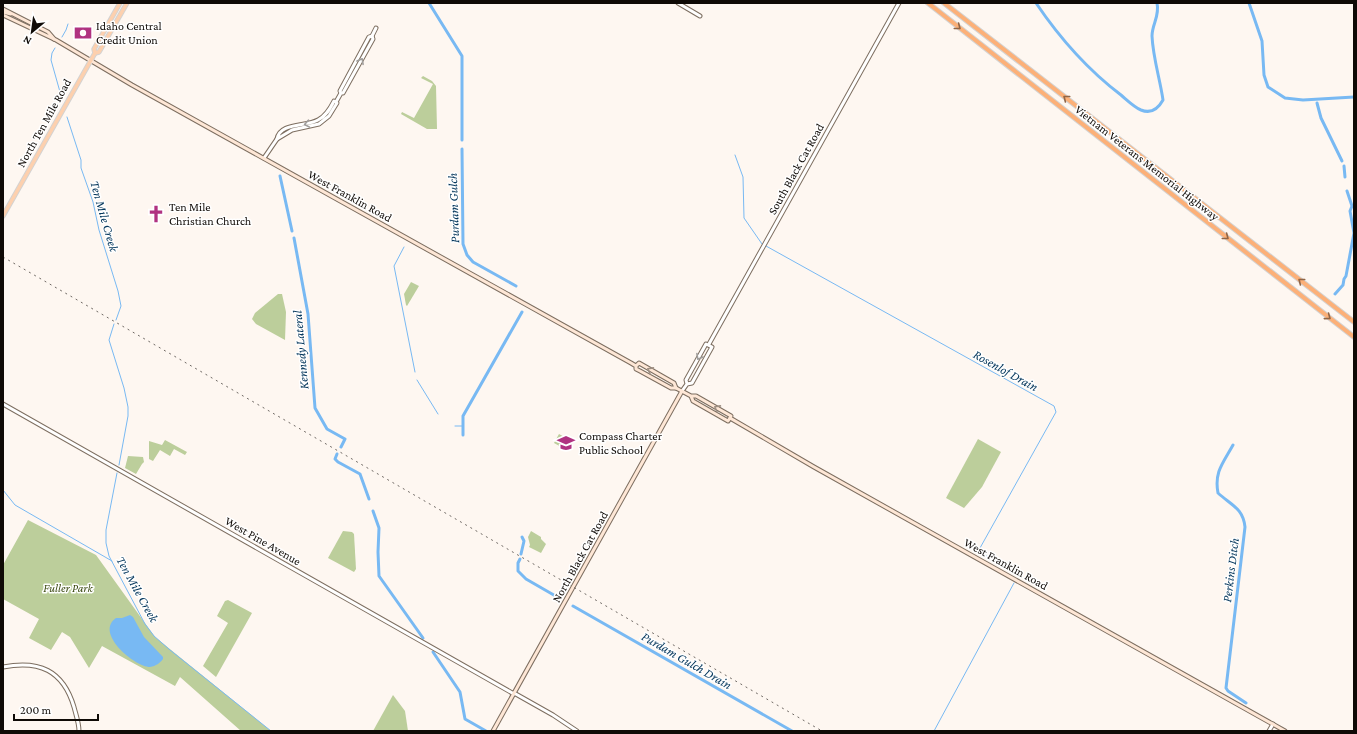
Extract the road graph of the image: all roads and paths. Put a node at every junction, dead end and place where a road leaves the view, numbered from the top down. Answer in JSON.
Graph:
{"nodes":[{"id":1,"x":120,"y":3,"type":"edge"},
{"id":2,"x":127,"y":3,"type":"edge"},
{"id":3,"x":678,"y":3,"type":"edge"},
{"id":4,"x":899,"y":3,"type":"edge"},
{"id":5,"x":928,"y":3,"type":"edge"},
{"id":6,"x":944,"y":3,"type":"edge"},
{"id":7,"x":3,"y":9,"type":"edge"},
{"id":8,"x":3,"y":12,"type":"edge"},
{"id":9,"x":12,"y":13,"type":"junction"},
{"id":10,"x":3,"y":15,"type":"edge"},
{"id":11,"x":700,"y":16,"type":"dead end"},
{"id":12,"x":376,"y":28,"type":"dead end"},
{"id":13,"x":56,"y":40,"type":"junction"},
{"id":14,"x":95,"y":53,"type":"junction"},
{"id":15,"x":91,"y":61,"type":"junction"},
{"id":16,"x":264,"y":158,"type":"junction"},
{"id":17,"x":3,"y":216,"type":"edge"},
{"id":18,"x":1354,"y":322,"type":"edge"},
{"id":19,"x":1354,"y":337,"type":"edge"},
{"id":20,"x":709,"y":344,"type":"junction"},
{"id":21,"x":636,"y":366,"type":"junction"},
{"id":22,"x":687,"y":384,"type":"junction"},
{"id":23,"x":676,"y":388,"type":"junction"},
{"id":24,"x":682,"y":392,"type":"junction"},
{"id":25,"x":691,"y":396,"type":"junction"},
{"id":26,"x":3,"y":404,"type":"edge"},
{"id":27,"x":730,"y":418,"type":"junction"},
{"id":28,"x":3,"y":668,"type":"edge"},
{"id":29,"x":514,"y":694,"type":"junction"},
{"id":30,"x":1273,"y":724,"type":"junction"},
{"id":31,"x":576,"y":730,"type":"edge"},
{"id":32,"x":79,"y":731,"type":"edge"},
{"id":33,"x":493,"y":731,"type":"edge"},
{"id":34,"x":1269,"y":731,"type":"edge"},
{"id":35,"x":1285,"y":731,"type":"edge"}],
"edges":[{"from":1,"to":14,"type":"main road"},
{"from":2,"to":14,"type":"main road"},
{"from":3,"to":11,"type":"street"},
{"from":4,"to":20,"type":"street","name":"South Black Cat Road"},
{"from":5,"to":19,"type":"highway","name":"Vietnam Veterans Memorial Highway","one_way":true},
{"from":18,"to":6,"type":"highway","name":"Vietnam Veterans Memorial Highway","one_way":true},
{"from":7,"to":9,"type":"main road","name":"West Franklin Road"},
{"from":8,"to":9,"type":"main road"},
{"from":9,"to":13,"type":"main road","name":"West Franklin Road"},
{"from":10,"to":13,"type":"main road","name":"West Franklin Road"},
{"from":12,"to":16,"type":"street"},
{"from":13,"to":15,"type":"main road","name":"West Franklin Road"},
{"from":14,"to":15,"type":"main road","name":"North Ten Mile Road"},
{"from":15,"to":16,"type":"main road","name":"West Franklin Road"},
{"from":15,"to":17,"type":"main road","name":"North Ten Mile Road"},
{"from":16,"to":21,"type":"main road","name":"West Franklin Road"},
{"from":20,"to":22,"type":"street","name":"South Black Cat Road","one_way":true},
{"from":20,"to":22,"type":"street","name":"South Black Cat Road"},
{"from":21,"to":23,"type":"main road","name":"West Franklin Road"},
{"from":23,"to":21,"type":"main road","name":"West Franklin Road","one_way":true},
{"from":22,"to":24,"type":"street","name":"South Black Cat Road"},
{"from":23,"to":24,"type":"main road","name":"West Franklin Road"},
{"from":24,"to":25,"type":"main road","name":"West Franklin Road"},
{"from":24,"to":29,"type":"main road","name":"North Black Cat Road"},
{"from":27,"to":25,"type":"main road","name":"West Franklin Road","one_way":true},
{"from":25,"to":27,"type":"main road","name":"West Franklin Road"},
{"from":26,"to":29,"type":"street","name":"West Pine Avenue"},
{"from":27,"to":30,"type":"main road","name":"West Franklin Road"},
{"from":28,"to":32,"type":"street"},
{"from":29,"to":31,"type":"street","name":"West Pine Avenue"},
{"from":29,"to":33,"type":"main road","name":"North Black Cat Road"},
{"from":30,"to":34,"type":"street"},
{"from":30,"to":35,"type":"main road","name":"West Franklin Road"}]}
